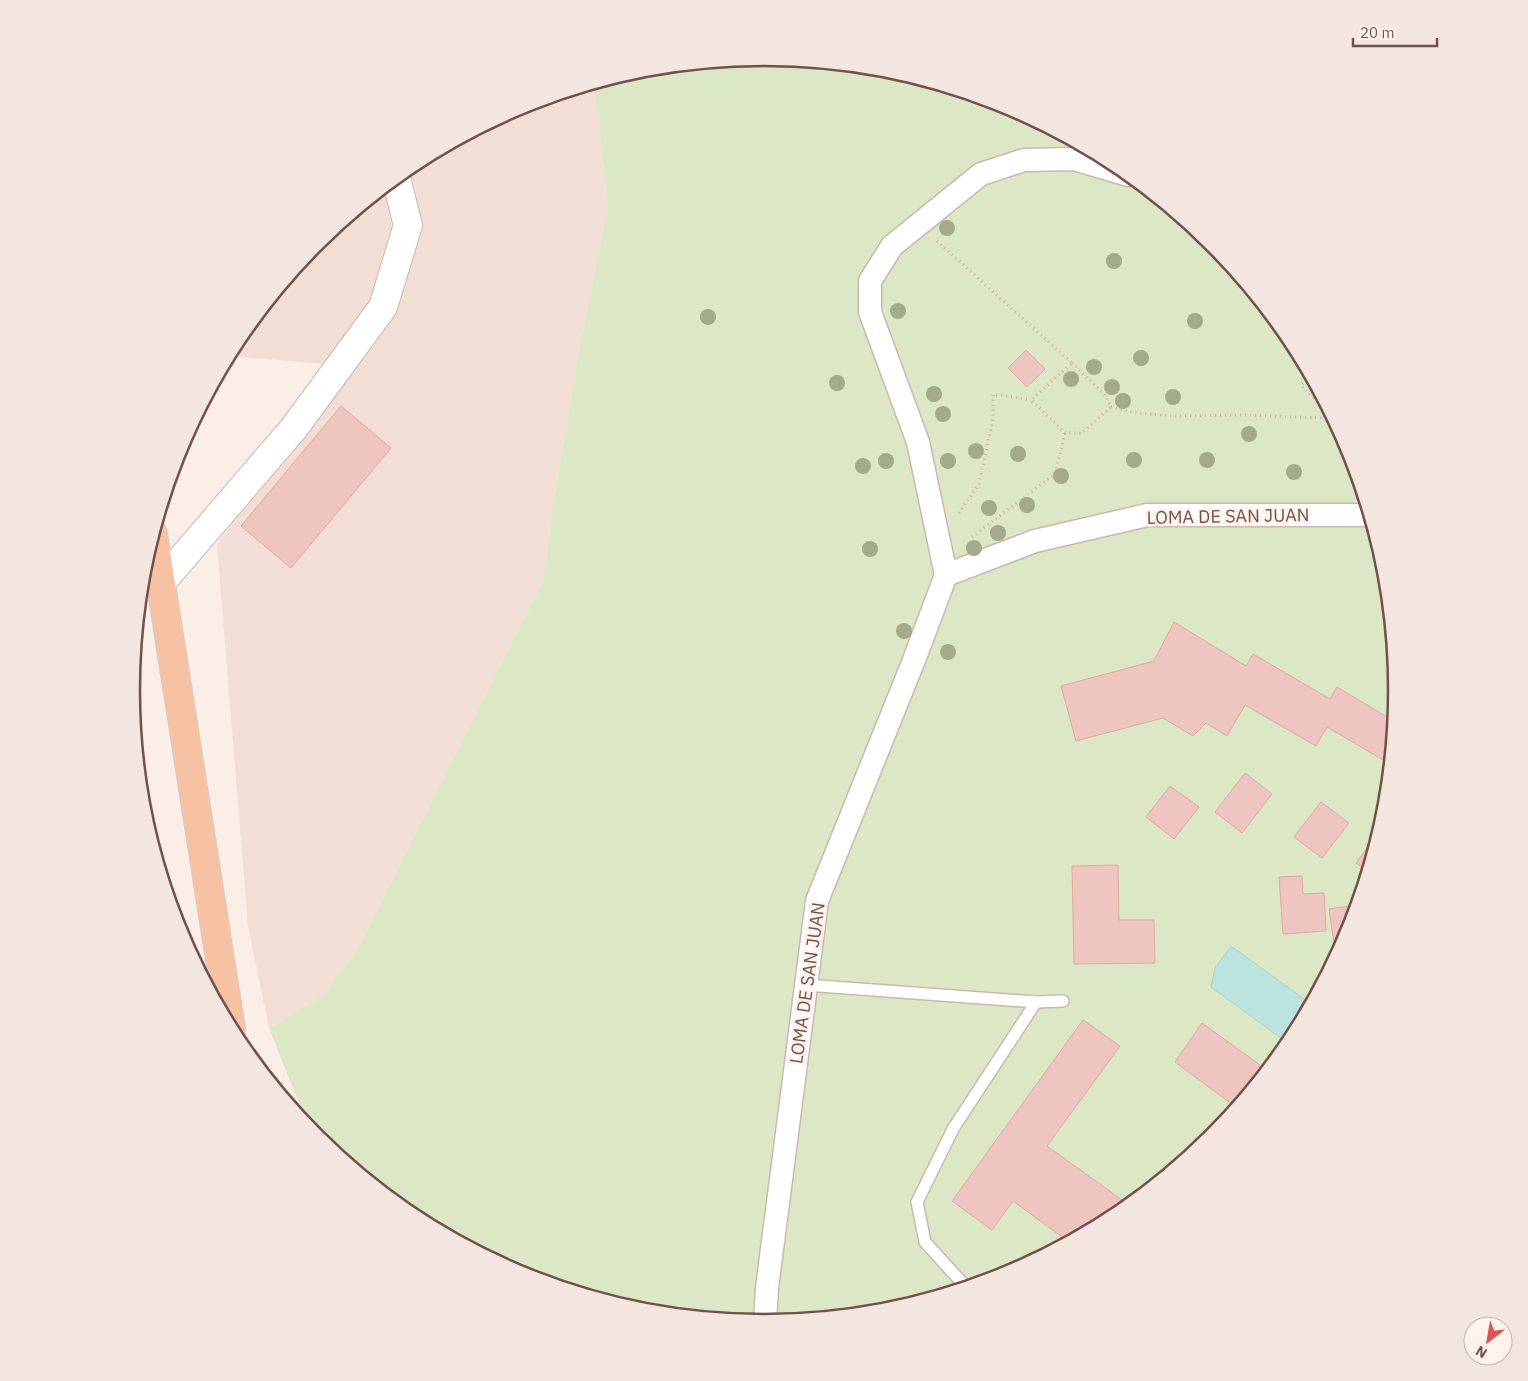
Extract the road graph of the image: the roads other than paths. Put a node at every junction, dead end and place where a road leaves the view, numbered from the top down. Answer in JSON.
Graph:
{"nodes":[{"id":1,"x":1108,"y":169,"type":"edge"},
{"id":2,"x":398,"y":185,"type":"edge"},
{"id":3,"x":1363,"y":515,"type":"edge"},
{"id":4,"x":156,"y":553,"type":"edge"},
{"id":5,"x":946,"y":575,"type":"junction"},
{"id":6,"x":160,"y":584,"type":"junction"},
{"id":7,"x":806,"y":985,"type":"junction"},
{"id":8,"x":1064,"y":1001,"type":"dead end"},
{"id":9,"x":1036,"y":1002,"type":"junction"},
{"id":10,"x":228,"y":1011,"type":"edge"},
{"id":11,"x":962,"y":1283,"type":"edge"},
{"id":12,"x":766,"y":1315,"type":"edge"}],
"edges":[{"from":1,"to":5,"type":"street"},
{"from":2,"to":6,"type":"street"},
{"from":3,"to":5,"type":"street","name":"LOMA DE SAN JUAN"},
{"from":4,"to":6,"type":"main road"},
{"from":5,"to":7,"type":"street","name":"LOMA DE SAN JUAN"},
{"from":6,"to":10,"type":"main road"},
{"from":7,"to":9,"type":"lane"},
{"from":7,"to":12,"type":"street","name":"LOMA DE SAN JUAN"},
{"from":8,"to":9,"type":"lane"},
{"from":9,"to":11,"type":"lane"}]}
